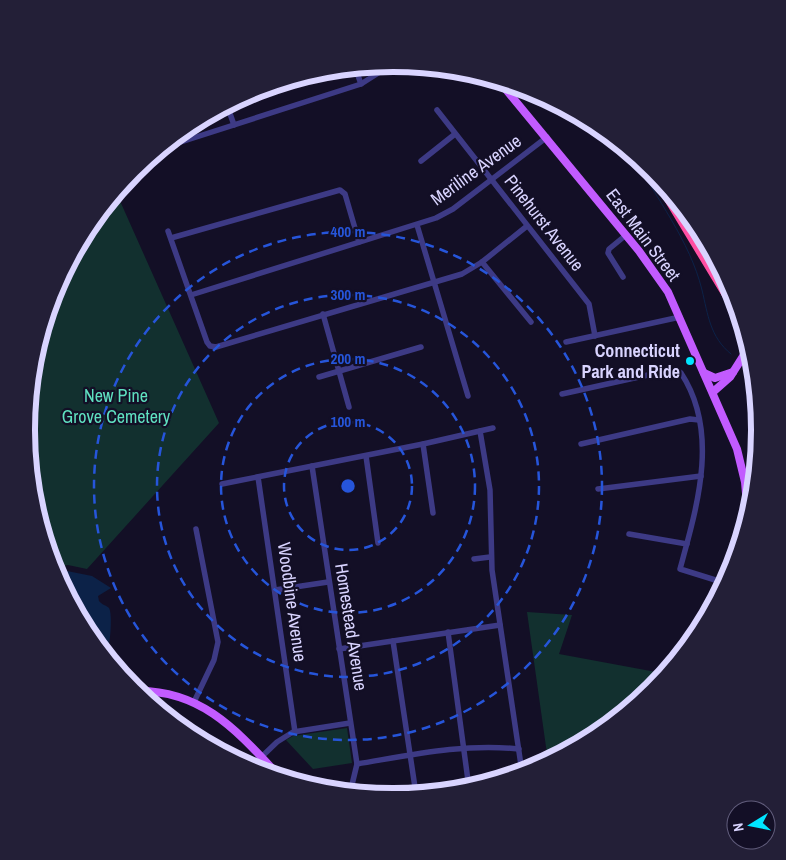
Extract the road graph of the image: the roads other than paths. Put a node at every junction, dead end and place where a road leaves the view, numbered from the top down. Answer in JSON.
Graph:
{"nodes":[{"id":1,"x":378,"y":73,"type":"edge"},
{"id":2,"x":357,"y":74,"type":"edge"},
{"id":3,"x":361,"y":84,"type":"junction"},
{"id":4,"x":507,"y":91,"type":"edge"},
{"id":5,"x":437,"y":110,"type":"dead end"},
{"id":6,"x":230,"y":112,"type":"edge"},
{"id":7,"x":234,"y":124,"type":"junction"},
{"id":8,"x":455,"y":134,"type":"junction"},
{"id":9,"x":546,"y":137,"type":"junction"},
{"id":10,"x":181,"y":142,"type":"edge"},
{"id":11,"x":421,"y":161,"type":"dead end"},
{"id":12,"x":491,"y":180,"type":"junction"},
{"id":13,"x":675,"y":209,"type":"edge"},
{"id":14,"x":417,"y":225,"type":"junction"},
{"id":15,"x":527,"y":226,"type":"junction"},
{"id":16,"x":168,"y":231,"type":"dead end"},
{"id":17,"x":626,"y":235,"type":"junction"},
{"id":18,"x":172,"y":238,"type":"junction"},
{"id":19,"x":360,"y":242,"type":"junction"},
{"id":20,"x":482,"y":262,"type":"junction"},
{"id":21,"x":623,"y":277,"type":"dead end"},
{"id":22,"x":434,"y":283,"type":"junction"},
{"id":23,"x":719,"y":283,"type":"edge"},
{"id":24,"x":191,"y":296,"type":"junction"},
{"id":25,"x":323,"y":314,"type":"junction"},
{"id":26,"x":680,"y":317,"type":"junction"},
{"id":27,"x":531,"y":322,"type":"dead end"},
{"id":28,"x":595,"y":336,"type":"junction"},
{"id":29,"x":566,"y":342,"type":"dead end"},
{"id":30,"x":421,"y":347,"type":"dead end"},
{"id":31,"x":743,"y":357,"type":"edge"},
{"id":32,"x":338,"y":371,"type":"junction"},
{"id":33,"x":735,"y":371,"type":"junction"},
{"id":34,"x":704,"y":372,"type":"junction"},
{"id":35,"x":318,"y":377,"type":"dead end"},
{"id":36,"x":713,"y":392,"type":"junction"},
{"id":37,"x":562,"y":394,"type":"dead end"},
{"id":38,"x":468,"y":396,"type":"dead end"},
{"id":39,"x":349,"y":407,"type":"dead end"},
{"id":40,"x":699,"y":420,"type":"junction"},
{"id":41,"x":493,"y":428,"type":"dead end"},
{"id":42,"x":480,"y":431,"type":"junction"},
{"id":43,"x":423,"y":444,"type":"junction"},
{"id":44,"x":581,"y":444,"type":"dead end"},
{"id":45,"x":366,"y":456,"type":"junction"},
{"id":46,"x":312,"y":466,"type":"junction"},
{"id":47,"x":701,"y":476,"type":"junction"},
{"id":48,"x":258,"y":477,"type":"junction"},
{"id":49,"x":222,"y":484,"type":"dead end"},
{"id":50,"x":598,"y":489,"type":"dead end"},
{"id":51,"x":746,"y":489,"type":"edge"},
{"id":52,"x":433,"y":513,"type":"dead end"},
{"id":53,"x":196,"y":529,"type":"dead end"},
{"id":54,"x":628,"y":534,"type":"dead end"},
{"id":55,"x":378,"y":543,"type":"dead end"},
{"id":56,"x":687,"y":544,"type":"junction"},
{"id":57,"x":490,"y":557,"type":"junction"},
{"id":58,"x":474,"y":560,"type":"dead end"},
{"id":59,"x":718,"y":580,"type":"edge"},
{"id":60,"x":328,"y":582,"type":"junction"},
{"id":61,"x":275,"y":590,"type":"junction"},
{"id":62,"x":500,"y":625,"type":"junction"},
{"id":63,"x":448,"y":632,"type":"junction"},
{"id":64,"x":392,"y":641,"type":"junction"},
{"id":65,"x":339,"y":649,"type":"junction"},
{"id":66,"x":149,"y":692,"type":"edge"},
{"id":67,"x":194,"y":702,"type":"junction"},
{"id":68,"x":350,"y":724,"type":"junction"},
{"id":69,"x":295,"y":732,"type":"junction"},
{"id":70,"x":463,"y":747,"type":"junction"},
{"id":71,"x":519,"y":749,"type":"junction"},
{"id":72,"x":410,"y":755,"type":"junction"},
{"id":73,"x":262,"y":756,"type":"junction"},
{"id":74,"x":257,"y":761,"type":"edge"},
{"id":75,"x":357,"y":764,"type":"junction"},
{"id":76,"x":521,"y":764,"type":"edge"},
{"id":77,"x":272,"y":767,"type":"edge"},
{"id":78,"x":468,"y":780,"type":"edge"},
{"id":79,"x":352,"y":785,"type":"edge"},
{"id":80,"x":415,"y":787,"type":"edge"}],
"edges":[{"from":1,"to":3,"type":"street"},
{"from":2,"to":3,"type":"street"},
{"from":3,"to":7,"type":"street"},
{"from":4,"to":9,"type":"main road","name":"East Main Street"},
{"from":5,"to":8,"type":"street","name":"Pinehurst Avenue"},
{"from":6,"to":7,"type":"street"},
{"from":7,"to":10,"type":"street"},
{"from":8,"to":11,"type":"street"},
{"from":8,"to":12,"type":"street","name":"Pinehurst Avenue"},
{"from":9,"to":12,"type":"street","name":"Meriline Avenue"},
{"from":9,"to":17,"type":"main road","name":"East Main Street"},
{"from":12,"to":14,"type":"street","name":"Meriline Avenue"},
{"from":12,"to":15,"type":"street","name":"Pinehurst Avenue"},
{"from":13,"to":23,"type":"highway"},
{"from":14,"to":19,"type":"street","name":"Meriline Avenue"},
{"from":14,"to":22,"type":"street"},
{"from":15,"to":20,"type":"street"},
{"from":15,"to":28,"type":"street","name":"Pinehurst Avenue"},
{"from":16,"to":18,"type":"street"},
{"from":17,"to":21,"type":"street"},
{"from":17,"to":26,"type":"main road","name":"East Main Street"},
{"from":18,"to":19,"type":"street"},
{"from":18,"to":24,"type":"street"},
{"from":19,"to":24,"type":"street","name":"Meriline Avenue"},
{"from":20,"to":22,"type":"street"},
{"from":20,"to":27,"type":"street"},
{"from":22,"to":25,"type":"street"},
{"from":22,"to":38,"type":"street"},
{"from":24,"to":25,"type":"street"},
{"from":25,"to":32,"type":"street"},
{"from":26,"to":28,"type":"street"},
{"from":26,"to":34,"type":"main road","name":"East Main Street"},
{"from":28,"to":29,"type":"street"},
{"from":30,"to":32,"type":"street"},
{"from":31,"to":33,"type":"main road"},
{"from":32,"to":35,"type":"street"},
{"from":32,"to":39,"type":"street"},
{"from":33,"to":34,"type":"main road"},
{"from":33,"to":36,"type":"main road"},
{"from":34,"to":36,"type":"main road","name":"East Main Street"},
{"from":36,"to":51,"type":"main road","name":"East Main Street"},
{"from":37,"to":40,"type":"street"},
{"from":40,"to":44,"type":"street"},
{"from":40,"to":47,"type":"street"},
{"from":41,"to":42,"type":"street"},
{"from":42,"to":43,"type":"street"},
{"from":42,"to":57,"type":"street"},
{"from":43,"to":45,"type":"street"},
{"from":43,"to":52,"type":"street"},
{"from":45,"to":46,"type":"street"},
{"from":45,"to":55,"type":"street"},
{"from":46,"to":48,"type":"street"},
{"from":46,"to":60,"type":"street","name":"Homestead Avenue"},
{"from":47,"to":50,"type":"street"},
{"from":47,"to":56,"type":"street"},
{"from":48,"to":49,"type":"street"},
{"from":48,"to":61,"type":"street","name":"Woodbine Avenue"},
{"from":53,"to":67,"type":"street"},
{"from":54,"to":56,"type":"street"},
{"from":56,"to":59,"type":"street"},
{"from":57,"to":58,"type":"street"},
{"from":57,"to":62,"type":"street"},
{"from":60,"to":61,"type":"street"},
{"from":60,"to":65,"type":"street","name":"Homestead Avenue"},
{"from":61,"to":69,"type":"street","name":"Woodbine Avenue"},
{"from":62,"to":63,"type":"street"},
{"from":62,"to":71,"type":"street"},
{"from":63,"to":64,"type":"street"},
{"from":63,"to":70,"type":"street"},
{"from":64,"to":65,"type":"street"},
{"from":64,"to":72,"type":"street"},
{"from":65,"to":68,"type":"street","name":"Homestead Avenue"},
{"from":66,"to":67,"type":"main road"},
{"from":67,"to":73,"type":"main road"},
{"from":68,"to":69,"type":"street"},
{"from":68,"to":75,"type":"street","name":"Homestead Avenue"},
{"from":69,"to":73,"type":"street"},
{"from":70,"to":71,"type":"street"},
{"from":70,"to":72,"type":"street"},
{"from":70,"to":78,"type":"street"},
{"from":71,"to":76,"type":"street"},
{"from":72,"to":75,"type":"street"},
{"from":72,"to":80,"type":"street"},
{"from":73,"to":74,"type":"street"},
{"from":73,"to":77,"type":"main road"},
{"from":75,"to":79,"type":"street","name":"Homestead Avenue"}]}
